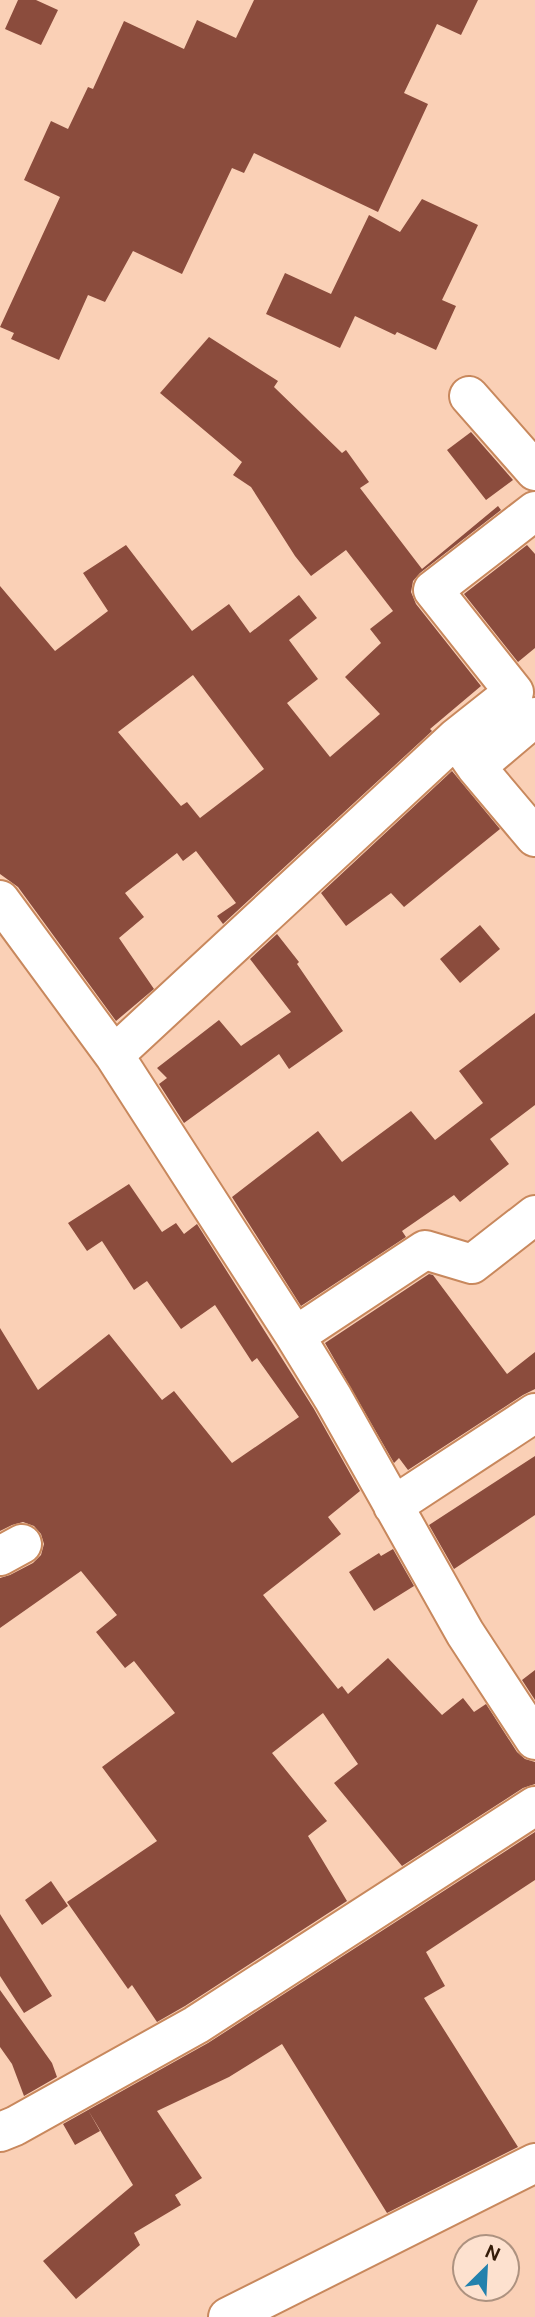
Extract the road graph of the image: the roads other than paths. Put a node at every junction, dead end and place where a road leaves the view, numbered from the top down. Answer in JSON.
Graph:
{"nodes":[{"id":1,"x":469,"y":396,"type":"dead end"},
{"id":2,"x":535,"y":471,"type":"edge"},
{"id":3,"x":535,"y":511,"type":"edge"},
{"id":4,"x":535,"y":717,"type":"edge"},
{"id":5,"x":466,"y":753,"type":"junction"},
{"id":6,"x":535,"y":837,"type":"edge"},
{"id":7,"x":0,"y":900,"type":"edge"},
{"id":8,"x":114,"y":1055,"type":"junction"},
{"id":9,"x":535,"y":1215,"type":"edge"},
{"id":10,"x":295,"y":1336,"type":"junction"},
{"id":11,"x":535,"y":1413,"type":"edge"},
{"id":12,"x":393,"y":1506,"type":"junction"},
{"id":13,"x":535,"y":1740,"type":"edge"},
{"id":14,"x":535,"y":1806,"type":"edge"},
{"id":15,"x":0,"y":2132,"type":"edge"},
{"id":16,"x":535,"y":2164,"type":"edge"},
{"id":17,"x":228,"y":2317,"type":"edge"}],
"edges":[{"from":1,"to":2,"type":"street"},
{"from":3,"to":5,"type":"street"},
{"from":4,"to":5,"type":"street"},
{"from":5,"to":6,"type":"street"},
{"from":5,"to":8,"type":"street"},
{"from":7,"to":8,"type":"street"},
{"from":8,"to":10,"type":"street"},
{"from":9,"to":10,"type":"street"},
{"from":10,"to":12,"type":"street"},
{"from":11,"to":12,"type":"street"},
{"from":12,"to":13,"type":"street"},
{"from":14,"to":15,"type":"street"},
{"from":16,"to":17,"type":"street"}]}
